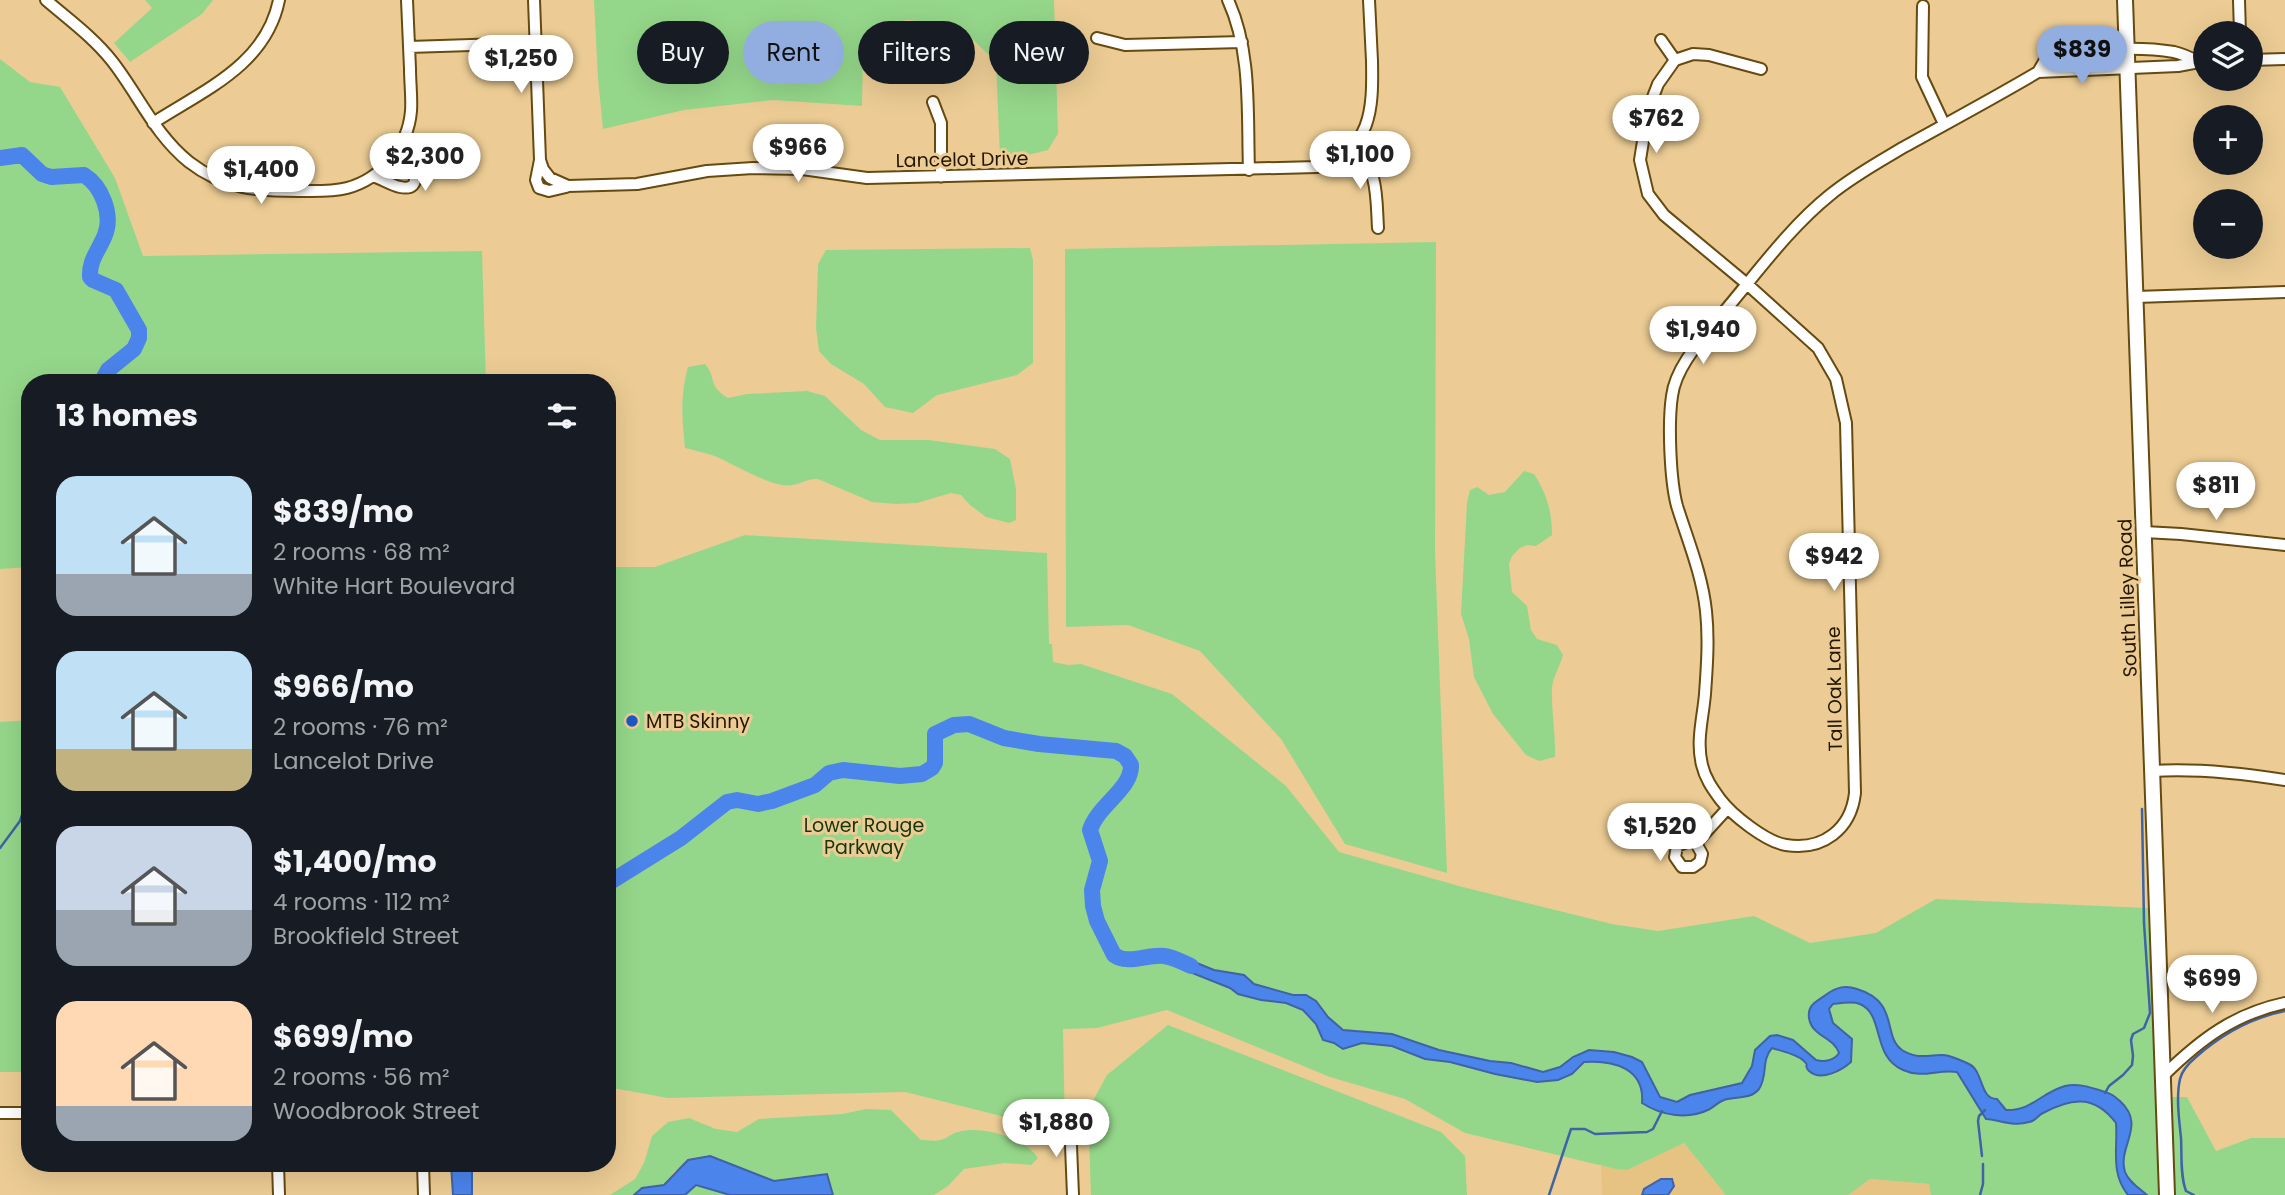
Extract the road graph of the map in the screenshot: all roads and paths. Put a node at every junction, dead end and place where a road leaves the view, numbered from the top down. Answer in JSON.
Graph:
{"nodes":[{"id":1,"x":46,"y":0,"type":"edge"},
{"id":2,"x":279,"y":0,"type":"edge"},
{"id":3,"x":407,"y":0,"type":"edge"},
{"id":4,"x":534,"y":0,"type":"edge"},
{"id":5,"x":1227,"y":0,"type":"edge"},
{"id":6,"x":1369,"y":0,"type":"edge"},
{"id":7,"x":2125,"y":0,"type":"edge"},
{"id":8,"x":2239,"y":0,"type":"edge"},
{"id":9,"x":1923,"y":6,"type":"dead end"},
{"id":10,"x":2240,"y":21,"type":"edge"},
{"id":11,"x":1097,"y":38,"type":"dead end"},
{"id":12,"x":1661,"y":40,"type":"dead end"},
{"id":13,"x":1242,"y":42,"type":"junction"},
{"id":14,"x":535,"y":43,"type":"junction"},
{"id":15,"x":409,"y":47,"type":"junction"},
{"id":16,"x":2127,"y":49,"type":"junction"},
{"id":17,"x":2193,"y":59,"type":"edge"},
{"id":18,"x":2285,"y":59,"type":"edge"},
{"id":19,"x":1675,"y":60,"type":"junction"},
{"id":20,"x":2263,"y":60,"type":"edge"},
{"id":21,"x":2193,"y":64,"type":"edge"},
{"id":22,"x":2127,"y":68,"type":"junction"},
{"id":23,"x":1761,"y":69,"type":"dead end"},
{"id":24,"x":2038,"y":72,"type":"junction"},
{"id":25,"x":933,"y":102,"type":"dead end"},
{"id":26,"x":153,"y":123,"type":"junction"},
{"id":27,"x":1944,"y":124,"type":"junction"},
{"id":28,"x":402,"y":142,"type":"junction"},
{"id":29,"x":1353,"y":147,"type":"junction"},
{"id":30,"x":540,"y":160,"type":"junction"},
{"id":31,"x":1249,"y":170,"type":"junction"},
{"id":32,"x":373,"y":176,"type":"junction"},
{"id":33,"x":942,"y":177,"type":"junction"},
{"id":34,"x":568,"y":186,"type":"junction"},
{"id":35,"x":1378,"y":228,"type":"dead end"},
{"id":36,"x":1747,"y":284,"type":"junction"},
{"id":37,"x":2285,"y":292,"type":"edge"},
{"id":38,"x":2136,"y":297,"type":"junction"},
{"id":39,"x":2144,"y":532,"type":"junction"},
{"id":40,"x":2285,"y":545,"type":"edge"},
{"id":41,"x":2152,"y":771,"type":"junction"},
{"id":42,"x":2285,"y":780,"type":"edge"},
{"id":43,"x":1727,"y":809,"type":"junction"},
{"id":44,"x":1696,"y":844,"type":"dead end"},
{"id":45,"x":2285,"y":1003,"type":"edge"},
{"id":46,"x":2164,"y":1075,"type":"junction"},
{"id":47,"x":21,"y":1112,"type":"edge"},
{"id":48,"x":0,"y":1113,"type":"edge"},
{"id":49,"x":1070,"y":1121,"type":"dead end"},
{"id":50,"x":278,"y":1172,"type":"edge"},
{"id":51,"x":423,"y":1172,"type":"edge"},
{"id":52,"x":279,"y":1195,"type":"edge"},
{"id":53,"x":424,"y":1195,"type":"edge"},
{"id":54,"x":1073,"y":1195,"type":"edge"},
{"id":55,"x":2166,"y":1195,"type":"edge"}],
"edges":[{"from":1,"to":26,"type":"street"},
{"from":2,"to":26,"type":"street"},
{"from":3,"to":15,"type":"street"},
{"from":4,"to":14,"type":"street"},
{"from":5,"to":13,"type":"street"},
{"from":6,"to":29,"type":"street"},
{"from":7,"to":16,"type":"street","name":"South Lilley Road"},
{"from":8,"to":10,"type":"street"},
{"from":9,"to":27,"type":"street"},
{"from":11,"to":13,"type":"street"},
{"from":12,"to":19,"type":"street"},
{"from":13,"to":31,"type":"street"},
{"from":14,"to":15,"type":"street"},
{"from":14,"to":30,"type":"street"},
{"from":15,"to":28,"type":"street"},
{"from":16,"to":17,"type":"street","name":"Tall Oak Lane"},
{"from":16,"to":22,"type":"street","name":"South Lilley Road"},
{"from":16,"to":24,"type":"street","name":"Tall Oak Lane"},
{"from":18,"to":20,"type":"street"},
{"from":19,"to":23,"type":"street"},
{"from":19,"to":36,"type":"street","name":"Tall Oak Lane"},
{"from":21,"to":22,"type":"street"},
{"from":22,"to":24,"type":"street"},
{"from":22,"to":38,"type":"street","name":"South Lilley Road"},
{"from":24,"to":27,"type":"street","name":"Tall Oak Lane"},
{"from":25,"to":33,"type":"street"},
{"from":26,"to":32,"type":"street"},
{"from":27,"to":36,"type":"street","name":"Tall Oak Lane"},
{"from":28,"to":32,"type":"street"},
{"from":28,"to":32,"type":"street"},
{"from":29,"to":31,"type":"street","name":"Lancelot Drive"},
{"from":29,"to":35,"type":"street"},
{"from":30,"to":34,"type":"street","name":"Lancelot Drive"},
{"from":30,"to":34,"type":"street","name":"Lancelot Drive"},
{"from":31,"to":33,"type":"street","name":"Lancelot Drive"},
{"from":33,"to":34,"type":"street","name":"Lancelot Drive"},
{"from":36,"to":43,"type":"street","name":"Tall Oak Lane"},
{"from":36,"to":43,"type":"street","name":"Tall Oak Lane"},
{"from":37,"to":38,"type":"street"},
{"from":38,"to":39,"type":"street","name":"South Lilley Road"},
{"from":39,"to":40,"type":"street"},
{"from":39,"to":41,"type":"street","name":"South Lilley Road"},
{"from":41,"to":42,"type":"street"},
{"from":41,"to":46,"type":"street","name":"South Lilley Road"},
{"from":43,"to":44,"type":"street"},
{"from":45,"to":46,"type":"street"},
{"from":46,"to":55,"type":"street","name":"South Lilley Road"},
{"from":47,"to":48,"type":"street"},
{"from":49,"to":54,"type":"street"},
{"from":50,"to":52,"type":"street"},
{"from":51,"to":53,"type":"street"}]}
